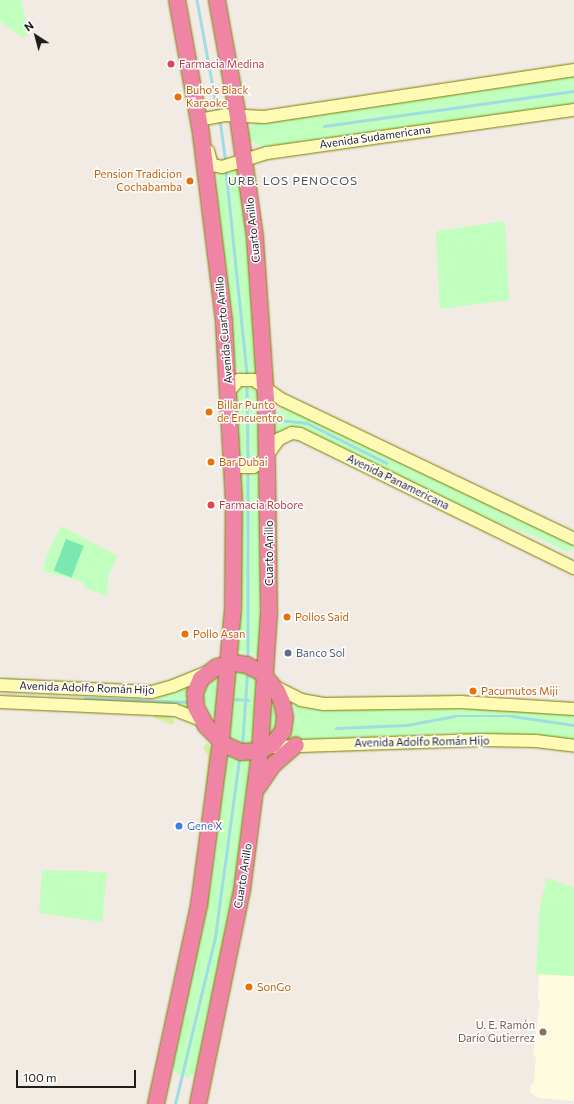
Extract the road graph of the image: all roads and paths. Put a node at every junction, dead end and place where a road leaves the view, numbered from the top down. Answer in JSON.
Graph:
{"nodes":[{"id":1,"x":177,"y":0,"type":"edge"},
{"id":2,"x":217,"y":0,"type":"edge"},
{"id":3,"x":574,"y":70,"type":"edge"},
{"id":4,"x":574,"y":110,"type":"edge"},
{"id":5,"x":232,"y":116,"type":"junction"},
{"id":6,"x":203,"y":124,"type":"junction"},
{"id":7,"x":237,"y":162,"type":"junction"},
{"id":8,"x":265,"y":389,"type":"junction"},
{"id":9,"x":229,"y":391,"type":"junction"},
{"id":10,"x":267,"y":453,"type":"junction"},
{"id":11,"x":232,"y":459,"type":"junction"},
{"id":12,"x":574,"y":539,"type":"edge"},
{"id":13,"x":574,"y":558,"type":"edge"},
{"id":14,"x":562,"y":562,"type":"junction"},
{"id":15,"x":574,"y":568,"type":"edge"},
{"id":16,"x":231,"y":634,"type":"junction"},
{"id":17,"x":222,"y":665,"type":"junction"},
{"id":18,"x":190,"y":680,"type":"junction"},
{"id":19,"x":270,"y":681,"type":"junction"},
{"id":20,"x":0,"y":685,"type":"edge"},
{"id":21,"x":74,"y":688,"type":"junction"},
{"id":22,"x":0,"y":702,"type":"edge"},
{"id":23,"x":73,"y":705,"type":"junction"},
{"id":24,"x":574,"y":709,"type":"edge"},
{"id":25,"x":203,"y":721,"type":"junction"},
{"id":26,"x":221,"y":741,"type":"junction"},
{"id":27,"x":296,"y":745,"type":"junction"},
{"id":28,"x":574,"y":746,"type":"edge"},
{"id":29,"x":265,"y":749,"type":"junction"},
{"id":30,"x":255,"y":792,"type":"junction"},
{"id":31,"x":156,"y":1104,"type":"edge"},
{"id":32,"x":198,"y":1104,"type":"edge"}],
"edges":[{"from":1,"to":6,"type":"highway","name":"Avenida Cuarto Anillo"},
{"from":2,"to":5,"type":"highway","name":"Cuarto Anillo"},
{"from":3,"to":5,"type":"street"},
{"from":4,"to":7,"type":"street","name":"Avenida Sudamericana"},
{"from":5,"to":6,"type":"street"},
{"from":5,"to":7,"type":"highway","name":"Cuarto Anillo"},
{"from":6,"to":7,"type":"street","name":"Avenida Sudamericana"},
{"from":6,"to":9,"type":"highway","name":"Avenida Cuarto Anillo"},
{"from":7,"to":8,"type":"highway","name":"Cuarto Anillo"},
{"from":8,"to":9,"type":"street"},
{"from":8,"to":10,"type":"highway","name":"Cuarto Anillo"},
{"from":8,"to":12,"type":"street"},
{"from":9,"to":11,"type":"highway","name":"Avenida Cuarto Anillo"},
{"from":10,"to":11,"type":"street","name":"Avenida Panamericana"},
{"from":10,"to":14,"type":"street","name":"Avenida Panamericana"},
{"from":10,"to":19,"type":"highway","name":"Cuarto Anillo"},
{"from":11,"to":16,"type":"highway","name":"Avenida Cuarto Anillo"},
{"from":13,"to":14,"type":"street"},
{"from":14,"to":15,"type":"street","name":"Avenida Panamericana"},
{"from":16,"to":17,"type":"highway","name":"Avenida Cuarto Anillo"},
{"from":16,"to":18,"type":"highway"},
{"from":17,"to":18,"type":"street","name":"Avenida Adolfo Román Hijo"},
{"from":17,"to":19,"type":"highway"},
{"from":17,"to":25,"type":"highway"},
{"from":17,"to":26,"type":"highway"},
{"from":18,"to":21,"type":"street","name":"Avenida Adolfo Román Hijo"},
{"from":19,"to":24,"type":"street"},
{"from":19,"to":29,"type":"highway","name":"Cuarto Anillo"},
{"from":19,"to":29,"type":"highway"},
{"from":20,"to":21,"type":"street","name":"Avenida Adolfo Román Hijo"},
{"from":21,"to":23,"type":"street"},
{"from":22,"to":23,"type":"street","name":"Avenida Adolfo Román Hijo"},
{"from":23,"to":25,"type":"street","name":"Avenida Adolfo Román Hijo"},
{"from":25,"to":26,"type":"highway"},
{"from":26,"to":29,"type":"highway"},
{"from":26,"to":31,"type":"highway"},
{"from":27,"to":28,"type":"street","name":"Avenida Adolfo Román Hijo"},
{"from":27,"to":29,"type":"street","name":"Avenida Adolfo Román Hijo"},
{"from":27,"to":30,"type":"highway"},
{"from":29,"to":30,"type":"highway","name":"Cuarto Anillo"},
{"from":30,"to":32,"type":"highway","name":"Cuarto Anillo"}]}
